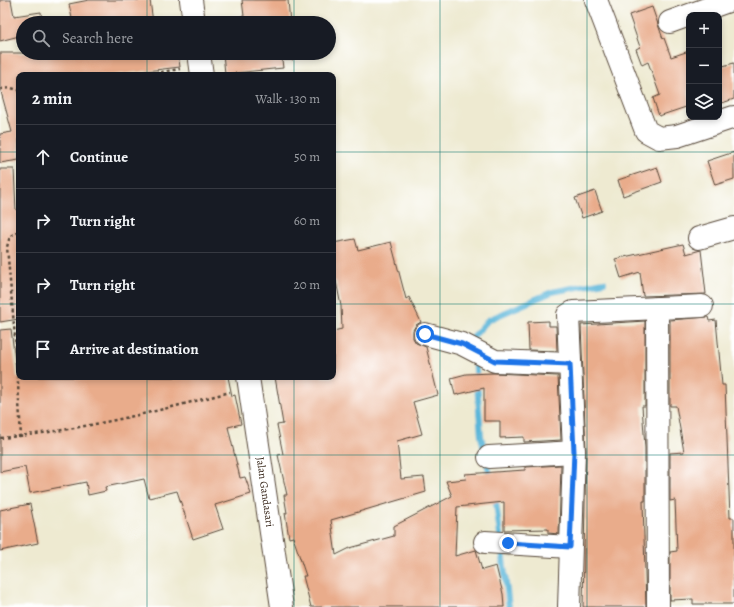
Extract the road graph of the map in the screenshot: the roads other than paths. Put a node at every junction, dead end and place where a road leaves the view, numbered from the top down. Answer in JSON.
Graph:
{"nodes":[{"id":1,"x":191,"y":0,"type":"edge"},
{"id":2,"x":596,"y":0,"type":"edge"},
{"id":3,"x":731,"y":0,"type":"edge"},
{"id":4,"x":708,"y":4,"type":"edge"},
{"id":5,"x":193,"y":16,"type":"edge"},
{"id":6,"x":670,"y":22,"type":"dead end"},
{"id":7,"x":734,"y":117,"type":"edge"},
{"id":8,"x":734,"y":228,"type":"edge"},
{"id":9,"x":699,"y":238,"type":"dead end"},
{"id":10,"x":702,"y":306,"type":"dead end"},
{"id":11,"x":657,"y":308,"type":"junction"},
{"id":12,"x":425,"y":334,"type":"dead end"},
{"id":13,"x":570,"y":364,"type":"junction"},
{"id":14,"x":249,"y":382,"type":"edge"},
{"id":15,"x":574,"y":452,"type":"junction"},
{"id":16,"x":489,"y":457,"type":"dead end"},
{"id":17,"x":496,"y":542,"type":"dead end"},
{"id":18,"x":570,"y":547,"type":"junction"},
{"id":19,"x":282,"y":607,"type":"edge"},
{"id":20,"x":569,"y":607,"type":"edge"},
{"id":21,"x":658,"y":607,"type":"edge"}],
"edges":[{"from":1,"to":5,"type":"street"},
{"from":2,"to":7,"type":"street"},
{"from":3,"to":4,"type":"street"},
{"from":4,"to":6,"type":"street"},
{"from":8,"to":9,"type":"street"},
{"from":10,"to":11,"type":"street"},
{"from":11,"to":13,"type":"street"},
{"from":11,"to":21,"type":"street"},
{"from":12,"to":13,"type":"street"},
{"from":13,"to":15,"type":"street"},
{"from":14,"to":19,"type":"street","name":"Jalan Gandasari"},
{"from":15,"to":16,"type":"street"},
{"from":15,"to":18,"type":"street"},
{"from":17,"to":18,"type":"street"},
{"from":18,"to":20,"type":"street"}]}
